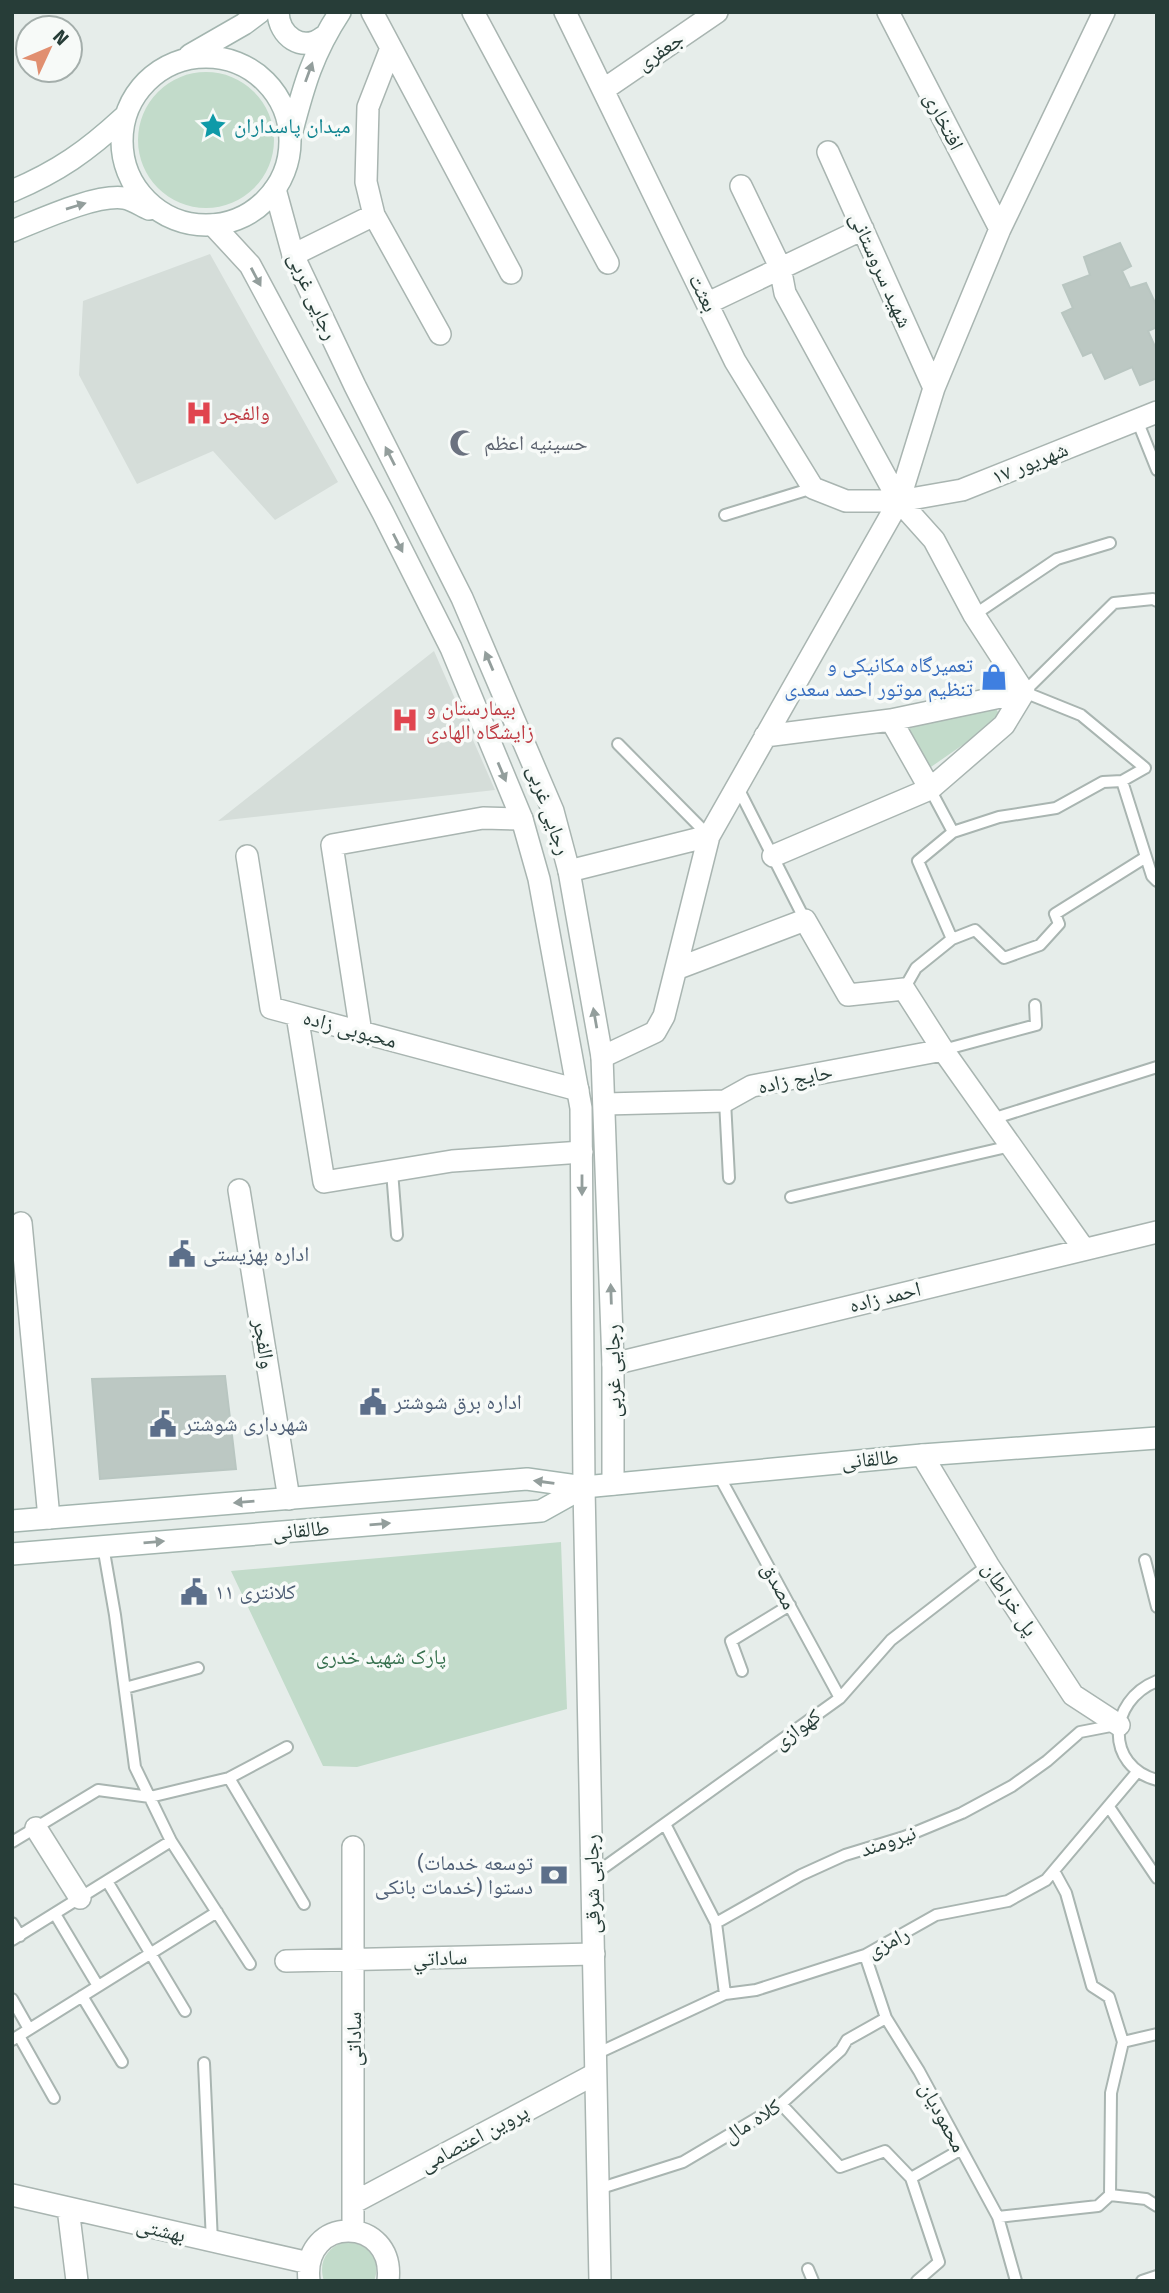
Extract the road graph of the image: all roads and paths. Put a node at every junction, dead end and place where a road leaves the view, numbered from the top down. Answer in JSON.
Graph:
{"nodes":[{"id":1,"x":260,"y":12,"type":"edge"},
{"id":2,"x":278,"y":12,"type":"edge"},
{"id":3,"x":340,"y":12,"type":"edge"},
{"id":4,"x":372,"y":12,"type":"edge"},
{"id":5,"x":473,"y":12,"type":"edge"},
{"id":6,"x":565,"y":12,"type":"edge"},
{"id":7,"x":717,"y":12,"type":"edge"},
{"id":8,"x":888,"y":12,"type":"edge"},
{"id":9,"x":1104,"y":12,"type":"edge"},
{"id":10,"x":323,"y":37,"type":"junction"},
{"id":11,"x":391,"y":48,"type":"junction"},
{"id":12,"x":185,"y":59,"type":"junction"},
{"id":13,"x":603,"y":90,"type":"junction"},
{"id":14,"x":124,"y":117,"type":"junction"},
{"id":15,"x":290,"y":136,"type":"junction"},
{"id":16,"x":828,"y":152,"type":"dead end"},
{"id":17,"x":741,"y":186,"type":"dead end"},
{"id":18,"x":275,"y":189,"type":"junction"},
{"id":19,"x":12,"y":191,"type":"edge"},
{"id":20,"x":374,"y":215,"type":"junction"},
{"id":21,"x":168,"y":217,"type":"junction"},
{"id":22,"x":212,"y":226,"type":"junction"},
{"id":23,"x":863,"y":229,"type":"junction"},
{"id":24,"x":1000,"y":229,"type":"junction"},
{"id":25,"x":12,"y":231,"type":"edge"},
{"id":26,"x":293,"y":256,"type":"junction"},
{"id":27,"x":608,"y":263,"type":"dead end"},
{"id":28,"x":780,"y":267,"type":"junction"},
{"id":29,"x":510,"y":273,"type":"dead end"},
{"id":30,"x":708,"y":303,"type":"junction"},
{"id":31,"x":440,"y":334,"type":"dead end"},
{"id":32,"x":934,"y":388,"type":"junction"},
{"id":33,"x":1147,"y":416,"type":"edge"},
{"id":34,"x":1157,"y":470,"type":"edge"},
{"id":35,"x":813,"y":488,"type":"junction"},
{"id":36,"x":899,"y":501,"type":"junction"},
{"id":37,"x":725,"y":514,"type":"dead end"},
{"id":38,"x":1110,"y":543,"type":"dead end"},
{"id":39,"x":1157,"y":601,"type":"edge"},
{"id":40,"x":974,"y":615,"type":"junction"},
{"id":41,"x":1024,"y":692,"type":"junction"},
{"id":42,"x":891,"y":720,"type":"junction"},
{"id":43,"x":765,"y":736,"type":"junction"},
{"id":44,"x":618,"y":744,"type":"dead end"},
{"id":45,"x":1157,"y":762,"type":"edge"},
{"id":46,"x":1145,"y":768,"type":"junction"},
{"id":47,"x":1122,"y":781,"type":"junction"},
{"id":48,"x":737,"y":786,"type":"junction"},
{"id":49,"x":930,"y":789,"type":"junction"},
{"id":50,"x":553,"y":811,"type":"junction"},
{"id":51,"x":522,"y":819,"type":"junction"},
{"id":52,"x":953,"y":832,"type":"junction"},
{"id":53,"x":709,"y":836,"type":"junction"},
{"id":54,"x":247,"y":856,"type":"dead end"},
{"id":55,"x":773,"y":856,"type":"junction"},
{"id":56,"x":1146,"y":857,"type":"junction"},
{"id":57,"x":569,"y":871,"type":"junction"},
{"id":58,"x":1157,"y":881,"type":"edge"},
{"id":59,"x":805,"y":920,"type":"junction"},
{"id":60,"x":952,"y":939,"type":"junction"},
{"id":61,"x":676,"y":969,"type":"junction"},
{"id":62,"x":904,"y":989,"type":"junction"},
{"id":63,"x":1035,"y":1005,"type":"dead end"},
{"id":64,"x":298,"y":1015,"type":"junction"},
{"id":65,"x":361,"y":1033,"type":"junction"},
{"id":66,"x":943,"y":1050,"type":"junction"},
{"id":67,"x":602,"y":1056,"type":"junction"},
{"id":68,"x":1157,"y":1067,"type":"edge"},
{"id":69,"x":578,"y":1090,"type":"junction"},
{"id":70,"x":725,"y":1101,"type":"junction"},
{"id":71,"x":605,"y":1104,"type":"junction"},
{"id":72,"x":992,"y":1119,"type":"junction"},
{"id":73,"x":1011,"y":1146,"type":"junction"},
{"id":74,"x":582,"y":1152,"type":"junction"},
{"id":75,"x":392,"y":1171,"type":"junction"},
{"id":76,"x":729,"y":1178,"type":"dead end"},
{"id":77,"x":239,"y":1190,"type":"dead end"},
{"id":78,"x":791,"y":1197,"type":"dead end"},
{"id":79,"x":21,"y":1223,"type":"dead end"},
{"id":80,"x":1157,"y":1232,"type":"edge"},
{"id":81,"x":397,"y":1235,"type":"dead end"},
{"id":82,"x":1084,"y":1249,"type":"junction"},
{"id":83,"x":613,"y":1364,"type":"junction"},
{"id":84,"x":1157,"y":1438,"type":"edge"},
{"id":85,"x":922,"y":1455,"type":"junction"},
{"id":86,"x":718,"y":1474,"type":"junction"},
{"id":87,"x":613,"y":1484,"type":"junction"},
{"id":88,"x":584,"y":1487,"type":"junction"},
{"id":89,"x":289,"y":1499,"type":"junction"},
{"id":90,"x":49,"y":1518,"type":"junction"},
{"id":91,"x":12,"y":1521,"type":"edge"},
{"id":92,"x":103,"y":1546,"type":"junction"},
{"id":93,"x":12,"y":1553,"type":"edge"},
{"id":94,"x":1145,"y":1560,"type":"dead end"},
{"id":95,"x":988,"y":1565,"type":"junction"},
{"id":96,"x":790,"y":1605,"type":"junction"},
{"id":97,"x":1157,"y":1607,"type":"edge"},
{"id":98,"x":198,"y":1668,"type":"dead end"},
{"id":99,"x":742,"y":1671,"type":"dead end"},
{"id":100,"x":1157,"y":1681,"type":"edge"},
{"id":101,"x":125,"y":1688,"type":"junction"},
{"id":102,"x":840,"y":1698,"type":"junction"},
{"id":103,"x":1119,"y":1725,"type":"junction"},
{"id":104,"x":287,"y":1747,"type":"dead end"},
{"id":105,"x":1138,"y":1771,"type":"junction"},
{"id":106,"x":229,"y":1778,"type":"junction"},
{"id":107,"x":1157,"y":1780,"type":"edge"},
{"id":108,"x":150,"y":1797,"type":"junction"},
{"id":109,"x":1109,"y":1807,"type":"junction"},
{"id":110,"x":665,"y":1824,"type":"junction"},
{"id":111,"x":36,"y":1828,"type":"junction"},
{"id":112,"x":172,"y":1841,"type":"junction"},
{"id":113,"x":12,"y":1842,"type":"edge"},
{"id":114,"x":353,"y":1847,"type":"dead end"},
{"id":115,"x":1054,"y":1871,"type":"junction"},
{"id":116,"x":592,"y":1876,"type":"junction"},
{"id":117,"x":1157,"y":1878,"type":"edge"},
{"id":118,"x":107,"y":1881,"type":"junction"},
{"id":119,"x":80,"y":1898,"type":"junction"},
{"id":120,"x":304,"y":1904,"type":"dead end"},
{"id":121,"x":217,"y":1912,"type":"junction"},
{"id":122,"x":55,"y":1914,"type":"junction"},
{"id":123,"x":12,"y":1923,"type":"edge"},
{"id":124,"x":716,"y":1923,"type":"junction"},
{"id":125,"x":16,"y":1938,"type":"edge"},
{"id":126,"x":151,"y":1954,"type":"junction"},
{"id":127,"x":594,"y":1954,"type":"junction"},
{"id":128,"x":865,"y":1955,"type":"junction"},
{"id":129,"x":355,"y":1960,"type":"junction"},
{"id":130,"x":286,"y":1961,"type":"dead end"},
{"id":131,"x":250,"y":1964,"type":"dead end"},
{"id":132,"x":98,"y":1986,"type":"junction"},
{"id":133,"x":725,"y":1994,"type":"junction"},
{"id":134,"x":82,"y":1997,"type":"junction"},
{"id":135,"x":12,"y":1999,"type":"edge"},
{"id":136,"x":186,"y":2011,"type":"dead end"},
{"id":137,"x":886,"y":2018,"type":"junction"},
{"id":138,"x":1157,"y":2034,"type":"edge"},
{"id":139,"x":20,"y":2035,"type":"edge"},
{"id":140,"x":1123,"y":2042,"type":"junction"},
{"id":141,"x":122,"y":2062,"type":"dead end"},
{"id":142,"x":204,"y":2063,"type":"dead end"},
{"id":143,"x":595,"y":2064,"type":"junction"},
{"id":144,"x":54,"y":2098,"type":"dead end"},
{"id":145,"x":781,"y":2104,"type":"junction"},
{"id":146,"x":960,"y":2150,"type":"junction"},
{"id":147,"x":911,"y":2178,"type":"junction"},
{"id":148,"x":598,"y":2189,"type":"junction"},
{"id":149,"x":12,"y":2195,"type":"edge"},
{"id":150,"x":1110,"y":2195,"type":"junction"},
{"id":151,"x":354,"y":2203,"type":"junction"},
{"id":152,"x":1157,"y":2206,"type":"edge"},
{"id":153,"x":68,"y":2208,"type":"junction"},
{"id":154,"x":998,"y":2217,"type":"junction"},
{"id":155,"x":354,"y":2231,"type":"junction"},
{"id":156,"x":212,"y":2242,"type":"junction"},
{"id":157,"x":808,"y":2269,"type":"dead end"},
{"id":158,"x":309,"y":2272,"type":"edge"},
{"id":159,"x":1157,"y":2277,"type":"edge"},
{"id":160,"x":77,"y":2281,"type":"edge"},
{"id":161,"x":388,"y":2281,"type":"edge"},
{"id":162,"x":600,"y":2281,"type":"edge"},
{"id":163,"x":813,"y":2281,"type":"edge"},
{"id":164,"x":917,"y":2281,"type":"edge"},
{"id":165,"x":1016,"y":2281,"type":"edge"},
{"id":166,"x":1142,"y":2281,"type":"edge"}],
"edges":[{"from":1,"to":12,"type":"street"},
{"from":2,"to":10,"type":"street"},
{"from":3,"to":10,"type":"street"},
{"from":4,"to":11,"type":"street"},
{"from":5,"to":27,"type":"street"},
{"from":6,"to":13,"type":"street","name":"بعثت"},
{"from":7,"to":13,"type":"street","name":"جعفری"},
{"from":8,"to":24,"type":"street","name":"افتخاری"},
{"from":9,"to":24,"type":"street"},
{"from":15,"to":10,"type":"street","one_way":true},
{"from":11,"to":20,"type":"street"},
{"from":11,"to":29,"type":"street"},
{"from":12,"to":14,"type":"street"},
{"from":12,"to":15,"type":"street"},
{"from":13,"to":30,"type":"street","name":"بعثت"},
{"from":14,"to":19,"type":"street"},
{"from":14,"to":21,"type":"street"},
{"from":15,"to":18,"type":"street"},
{"from":16,"to":23,"type":"street","name":"شهید سروستانی"},
{"from":17,"to":28,"type":"street"},
{"from":18,"to":22,"type":"street"},
{"from":18,"to":26,"type":"street","name":"رجایی غربی"},
{"from":20,"to":26,"type":"street"},
{"from":20,"to":31,"type":"street"},
{"from":21,"to":22,"type":"street"},
{"from":25,"to":21,"type":"street","one_way":true},
{"from":22,"to":51,"type":"street","name":"رجایی غربی","one_way":true},
{"from":23,"to":28,"type":"street"},
{"from":23,"to":32,"type":"street","name":"شهید سروستانی"},
{"from":24,"to":32,"type":"street"},
{"from":50,"to":26,"type":"street","name":"رجایی غربی","one_way":true},
{"from":28,"to":30,"type":"street"},
{"from":28,"to":36,"type":"street"},
{"from":30,"to":35,"type":"street","name":"بعثت"},
{"from":32,"to":36,"type":"street"},
{"from":33,"to":34,"type":"lane"},
{"from":33,"to":36,"type":"street","name":"۱۷ شهریور"},
{"from":35,"to":36,"type":"street"},
{"from":35,"to":37,"type":"lane"},
{"from":36,"to":40,"type":"street"},
{"from":36,"to":43,"type":"street"},
{"from":38,"to":40,"type":"lane"},
{"from":39,"to":41,"type":"lane"},
{"from":40,"to":41,"type":"street"},
{"from":41,"to":42,"type":"street"},
{"from":41,"to":46,"type":"lane"},
{"from":41,"to":49,"type":"street"},
{"from":42,"to":43,"type":"street"},
{"from":42,"to":49,"type":"street"},
{"from":43,"to":48,"type":"street"},
{"from":44,"to":53,"type":"lane"},
{"from":45,"to":46,"type":"lane"},
{"from":46,"to":47,"type":"lane"},
{"from":47,"to":52,"type":"lane"},
{"from":47,"to":56,"type":"lane"},
{"from":48,"to":53,"type":"street"},
{"from":48,"to":55,"type":"lane"},
{"from":49,"to":52,"type":"lane"},
{"from":49,"to":55,"type":"street"},
{"from":50,"to":51,"type":"street"},
{"from":50,"to":57,"type":"street","name":"رجایی غربی"},
{"from":51,"to":65,"type":"street"},
{"from":51,"to":69,"type":"street","name":"رجایی غربی"},
{"from":52,"to":60,"type":"lane"},
{"from":53,"to":57,"type":"street"},
{"from":53,"to":61,"type":"street"},
{"from":54,"to":64,"type":"street","name":"محبوبی زاده"},
{"from":55,"to":59,"type":"lane"},
{"from":56,"to":58,"type":"lane"},
{"from":56,"to":60,"type":"lane"},
{"from":67,"to":57,"type":"street","name":"رجایی غربی","one_way":true},
{"from":59,"to":61,"type":"street"},
{"from":59,"to":62,"type":"street"},
{"from":60,"to":62,"type":"lane"},
{"from":61,"to":67,"type":"street"},
{"from":62,"to":66,"type":"street"},
{"from":63,"to":66,"type":"lane"},
{"from":64,"to":65,"type":"street","name":"محبوبی زاده"},
{"from":64,"to":75,"type":"street"},
{"from":65,"to":69,"type":"street","name":"محبوبی زاده"},
{"from":66,"to":70,"type":"street","name":"حایج زاده"},
{"from":66,"to":72,"type":"street"},
{"from":67,"to":71,"type":"street","name":"رجایی غربی"},
{"from":68,"to":72,"type":"lane"},
{"from":69,"to":74,"type":"street","name":"رجایی غربی"},
{"from":70,"to":71,"type":"street","name":"حایج زاده"},
{"from":70,"to":76,"type":"lane"},
{"from":83,"to":71,"type":"street","name":"رجایی غربی","one_way":true},
{"from":72,"to":73,"type":"street"},
{"from":73,"to":78,"type":"lane"},
{"from":73,"to":82,"type":"street"},
{"from":74,"to":75,"type":"street"},
{"from":74,"to":88,"type":"street","name":"رجایی غربی","one_way":true},
{"from":75,"to":81,"type":"lane"},
{"from":77,"to":89,"type":"street","name":"والفجر"},
{"from":79,"to":90,"type":"street"},
{"from":80,"to":82,"type":"street","name":"احمد زاده"},
{"from":82,"to":83,"type":"street","name":"احمد زاده"},
{"from":83,"to":87,"type":"street","name":"رجایی غربی"},
{"from":84,"to":85,"type":"street","name":"طالقانی"},
{"from":85,"to":86,"type":"street","name":"طالقانی"},
{"from":85,"to":95,"type":"street","name":"پل خراطان"},
{"from":86,"to":87,"type":"street","name":"طالقانی"},
{"from":86,"to":96,"type":"lane","name":"مصدق"},
{"from":87,"to":88,"type":"street","name":"طالقانی"},
{"from":88,"to":89,"type":"street","name":"طالقانی","one_way":true},
{"from":92,"to":88,"type":"street","name":"طالقانی","one_way":true},
{"from":88,"to":116,"type":"street","name":"رجایی شرقی"},
{"from":89,"to":90,"type":"street","name":"طالقانی","one_way":true},
{"from":90,"to":91,"type":"street","name":"طالقانی"},
{"from":92,"to":93,"type":"street","name":"طالقانی"},
{"from":92,"to":101,"type":"lane"},
{"from":94,"to":97,"type":"lane"},
{"from":95,"to":102,"type":"lane","name":"کهوازی"},
{"from":95,"to":103,"type":"street","name":"پل خراطان"},
{"from":96,"to":99,"type":"lane"},
{"from":96,"to":102,"type":"lane","name":"مصدق"},
{"from":98,"to":101,"type":"lane"},
{"from":100,"to":103,"type":"lane"},
{"from":101,"to":108,"type":"lane"},
{"from":102,"to":110,"type":"lane","name":"کهوازی"},
{"from":103,"to":105,"type":"lane"},
{"from":103,"to":124,"type":"lane","name":"نیرومند"},
{"from":104,"to":106,"type":"lane"},
{"from":105,"to":107,"type":"lane"},
{"from":105,"to":109,"type":"lane","name":"رامزی"},
{"from":106,"to":108,"type":"lane"},
{"from":106,"to":120,"type":"lane"},
{"from":108,"to":111,"type":"lane"},
{"from":108,"to":112,"type":"lane"},
{"from":109,"to":115,"type":"lane","name":"رامزی"},
{"from":109,"to":117,"type":"lane"},
{"from":110,"to":116,"type":"lane","name":"کهوازی"},
{"from":110,"to":124,"type":"lane"},
{"from":111,"to":113,"type":"lane"},
{"from":111,"to":119,"type":"street"},
{"from":112,"to":118,"type":"lane"},
{"from":112,"to":121,"type":"lane"},
{"from":114,"to":129,"type":"street","name":"ساداتی"},
{"from":115,"to":128,"type":"lane","name":"رامزی"},
{"from":115,"to":140,"type":"lane"},
{"from":116,"to":127,"type":"street","name":"رجایی شرقی"},
{"from":118,"to":119,"type":"lane"},
{"from":118,"to":126,"type":"lane"},
{"from":119,"to":122,"type":"lane"},
{"from":121,"to":126,"type":"lane"},
{"from":121,"to":131,"type":"lane"},
{"from":122,"to":125,"type":"lane"},
{"from":122,"to":132,"type":"lane"},
{"from":123,"to":125,"type":"lane"},
{"from":124,"to":133,"type":"lane"},
{"from":126,"to":132,"type":"lane"},
{"from":126,"to":136,"type":"lane"},
{"from":127,"to":129,"type":"street","name":"ساداتي"},
{"from":127,"to":143,"type":"street","name":"رجایی شرقی"},
{"from":128,"to":133,"type":"lane","name":"رامزی"},
{"from":128,"to":137,"type":"lane","name":"محمودیان"},
{"from":129,"to":130,"type":"street","name":"ساداتي"},
{"from":129,"to":151,"type":"street","name":"ساداتی"},
{"from":132,"to":134,"type":"lane"},
{"from":133,"to":143,"type":"lane","name":"رامزی"},
{"from":134,"to":139,"type":"lane"},
{"from":134,"to":141,"type":"lane"},
{"from":135,"to":139,"type":"lane"},
{"from":137,"to":145,"type":"lane","name":"کلاه مال"},
{"from":137,"to":146,"type":"lane","name":"محمودیان"},
{"from":138,"to":140,"type":"lane"},
{"from":139,"to":144,"type":"lane"},
{"from":140,"to":150,"type":"lane"},
{"from":142,"to":156,"type":"lane"},
{"from":143,"to":148,"type":"street","name":"رجایی شرقی"},
{"from":143,"to":151,"type":"street","name":"پروین اعتصامی"},
{"from":145,"to":147,"type":"lane"},
{"from":145,"to":148,"type":"lane","name":"کلاه مال"},
{"from":146,"to":147,"type":"lane"},
{"from":146,"to":154,"type":"lane","name":"محمودیان"},
{"from":147,"to":164,"type":"lane"},
{"from":148,"to":162,"type":"street","name":"رجایی شرقی"},
{"from":149,"to":153,"type":"street","name":"بهشتی"},
{"from":150,"to":152,"type":"lane"},
{"from":150,"to":154,"type":"lane"},
{"from":151,"to":155,"type":"street","name":"ساداتی"},
{"from":153,"to":156,"type":"street","name":"بهشتی"},
{"from":153,"to":160,"type":"street"},
{"from":154,"to":165,"type":"lane","name":"محمودیان"},
{"from":155,"to":158,"type":"street"},
{"from":155,"to":161,"type":"street"},
{"from":156,"to":158,"type":"street","name":"بهشتی"},
{"from":157,"to":163,"type":"lane"},
{"from":159,"to":166,"type":"lane"}]}
